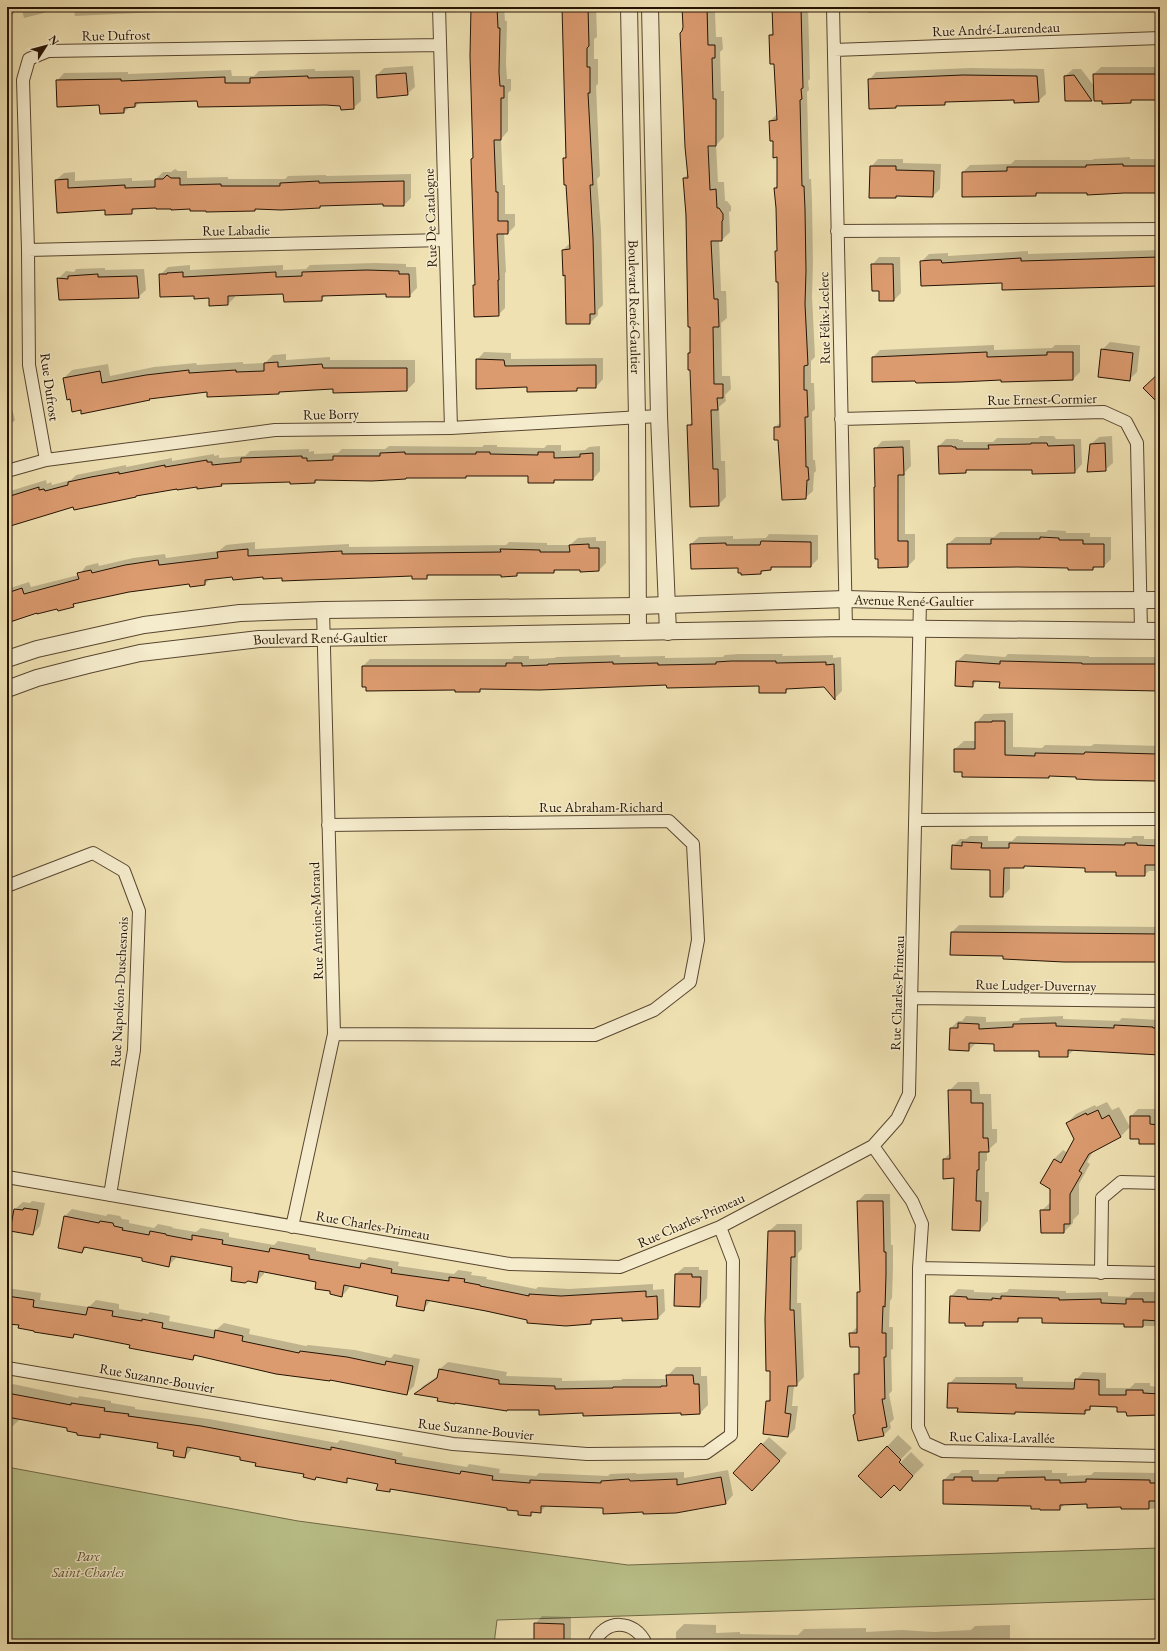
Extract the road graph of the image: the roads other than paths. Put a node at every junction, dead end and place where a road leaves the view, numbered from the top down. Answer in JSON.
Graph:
{"nodes":[{"id":1,"x":439,"y":7,"type":"edge"},
{"id":2,"x":629,"y":7,"type":"edge"},
{"id":3,"x":650,"y":7,"type":"edge"},
{"id":4,"x":833,"y":7,"type":"edge"},
{"id":5,"x":1160,"y":38,"type":"edge"},
{"id":6,"x":440,"y":45,"type":"junction"},
{"id":7,"x":834,"y":50,"type":"junction"},
{"id":8,"x":1160,"y":229,"type":"edge"},
{"id":9,"x":837,"y":231,"type":"junction"},
{"id":10,"x":445,"y":240,"type":"junction"},
{"id":11,"x":28,"y":250,"type":"junction"},
{"id":12,"x":659,"y":416,"type":"junction"},
{"id":13,"x":637,"y":418,"type":"junction"},
{"id":14,"x":841,"y":419,"type":"junction"},
{"id":15,"x":451,"y":428,"type":"junction"},
{"id":16,"x":46,"y":460,"type":"junction"},
{"id":17,"x":7,"y":471,"type":"edge"},
{"id":18,"x":846,"y":599,"type":"junction"},
{"id":19,"x":1140,"y":600,"type":"junction"},
{"id":20,"x":1160,"y":600,"type":"edge"},
{"id":21,"x":920,"y":601,"type":"junction"},
{"id":22,"x":667,"y":605,"type":"junction"},
{"id":23,"x":638,"y":606,"type":"junction"},
{"id":24,"x":323,"y":610,"type":"junction"},
{"id":25,"x":846,"y":628,"type":"junction"},
{"id":26,"x":920,"y":630,"type":"junction"},
{"id":27,"x":1141,"y":630,"type":"junction"},
{"id":28,"x":638,"y":631,"type":"junction"},
{"id":29,"x":1160,"y":631,"type":"edge"},
{"id":30,"x":668,"y":632,"type":"junction"},
{"id":31,"x":324,"y":637,"type":"junction"},
{"id":32,"x":7,"y":659,"type":"edge"},
{"id":33,"x":7,"y":689,"type":"edge"},
{"id":34,"x":1160,"y":819,"type":"edge"},
{"id":35,"x":916,"y":820,"type":"junction"},
{"id":36,"x":328,"y":825,"type":"junction"},
{"id":37,"x":7,"y":886,"type":"edge"},
{"id":38,"x":912,"y":998,"type":"junction"},
{"id":39,"x":1160,"y":1002,"type":"edge"},
{"id":40,"x":334,"y":1034,"type":"junction"},
{"id":41,"x":873,"y":1146,"type":"junction"},
{"id":42,"x":7,"y":1177,"type":"edge"},
{"id":43,"x":1160,"y":1183,"type":"edge"},
{"id":44,"x":110,"y":1195,"type":"junction"},
{"id":45,"x":292,"y":1227,"type":"junction"},
{"id":46,"x":720,"y":1227,"type":"junction"},
{"id":47,"x":919,"y":1268,"type":"junction"},
{"id":48,"x":1101,"y":1273,"type":"junction"},
{"id":49,"x":1160,"y":1273,"type":"edge"},
{"id":50,"x":7,"y":1368,"type":"edge"},
{"id":51,"x":1160,"y":1456,"type":"edge"},
{"id":52,"x":594,"y":1644,"type":"edge"},
{"id":53,"x":646,"y":1644,"type":"edge"}],
"edges":[{"from":1,"to":6,"type":"street","name":"Rue De Catalogne"},
{"from":2,"to":13,"type":"street","name":"Boulevard René-Gaultier"},
{"from":3,"to":12,"type":"street","name":"Boulevard René-Gaultier"},
{"from":4,"to":7,"type":"street","name":"Rue Félix-Leclerc"},
{"from":5,"to":7,"type":"street","name":"Rue André-Laurendeau"},
{"from":6,"to":10,"type":"street","name":"Rue De Catalogne"},
{"from":6,"to":11,"type":"street","name":"Rue Dufrost"},
{"from":7,"to":9,"type":"street","name":"Rue Félix-Leclerc"},
{"from":8,"to":9,"type":"street"},
{"from":9,"to":14,"type":"street","name":"Rue Félix-Leclerc"},
{"from":10,"to":11,"type":"street","name":"Rue Labadie"},
{"from":10,"to":15,"type":"street","name":"Rue De Catalogne"},
{"from":11,"to":16,"type":"street","name":"Rue Dufrost"},
{"from":12,"to":13,"type":"street","name":"Rue Borry"},
{"from":12,"to":22,"type":"street","name":"Boulevard René-Gaultier"},
{"from":13,"to":15,"type":"street","name":"Rue Borry"},
{"from":13,"to":23,"type":"street","name":"Boulevard René-Gaultier"},
{"from":14,"to":18,"type":"street","name":"Rue Félix-Leclerc"},
{"from":14,"to":19,"type":"street","name":"Rue Ernest-Cormier"},
{"from":15,"to":16,"type":"street","name":"Rue Borry"},
{"from":16,"to":17,"type":"street","name":"Rue Borry"},
{"from":18,"to":21,"type":"street","name":"Avenue René-Gaultier"},
{"from":18,"to":22,"type":"street","name":"Avenue René-Gaultier"},
{"from":18,"to":25,"type":"street","name":"Rue Félix-Leclerc"},
{"from":19,"to":20,"type":"street","name":"Avenue René-Gaultier"},
{"from":19,"to":21,"type":"street","name":"Avenue René-Gaultier"},
{"from":19,"to":27,"type":"street","name":"Rue Ernest-Cormier"},
{"from":21,"to":26,"type":"street","name":"Rue Charles-Primeau"},
{"from":22,"to":23,"type":"street","name":"Boulevard René-Gaultier"},
{"from":22,"to":30,"type":"street","name":"Boulevard René-Gaultier"},
{"from":23,"to":24,"type":"street","name":"Boulevard René-Gaultier"},
{"from":23,"to":28,"type":"street","name":"Boulevard René-Gaultier"},
{"from":24,"to":31,"type":"street","name":"Rue Antoine-Morand"},
{"from":24,"to":32,"type":"street","name":"Boulevard René-Gaultier"},
{"from":25,"to":26,"type":"street","name":"Avenue René-Gaultier"},
{"from":25,"to":30,"type":"street","name":"Avenue René-Gaultier"},
{"from":26,"to":27,"type":"street","name":"Avenue René-Gaultier"},
{"from":26,"to":35,"type":"street","name":"Rue Charles-Primeau"},
{"from":27,"to":29,"type":"street","name":"Avenue René-Gaultier"},
{"from":28,"to":30,"type":"street","name":"Boulevard René-Gaultier"},
{"from":28,"to":31,"type":"street","name":"Boulevard René-Gaultier"},
{"from":31,"to":33,"type":"street","name":"Boulevard René-Gaultier"},
{"from":31,"to":36,"type":"street","name":"Rue Antoine-Morand"},
{"from":34,"to":35,"type":"street"},
{"from":35,"to":38,"type":"street","name":"Rue Charles-Primeau"},
{"from":36,"to":40,"type":"street","name":"Rue Antoine-Morand"},
{"from":36,"to":40,"type":"street","name":"Rue Abraham-Richard"},
{"from":37,"to":44,"type":"street","name":"Rue Napoléon-Duschesnois"},
{"from":38,"to":39,"type":"street","name":"Rue Ludger-Duvernay"},
{"from":38,"to":41,"type":"street","name":"Rue Charles-Primeau"},
{"from":40,"to":45,"type":"street","name":"Rue Antoine-Morand"},
{"from":41,"to":46,"type":"street","name":"Rue Charles-Primeau"},
{"from":41,"to":47,"type":"street","name":"Rue Calixa-Lavallée"},
{"from":42,"to":44,"type":"street","name":"Rue Charles-Primeau"},
{"from":43,"to":48,"type":"street"},
{"from":44,"to":45,"type":"street","name":"Rue Charles-Primeau"},
{"from":45,"to":46,"type":"street","name":"Rue Charles-Primeau"},
{"from":46,"to":50,"type":"street","name":"Rue Suzanne-Bouvier"},
{"from":47,"to":48,"type":"street"},
{"from":47,"to":51,"type":"street","name":"Rue Calixa-Lavallée"},
{"from":48,"to":49,"type":"street"},
{"from":52,"to":53,"type":"street"}]}
